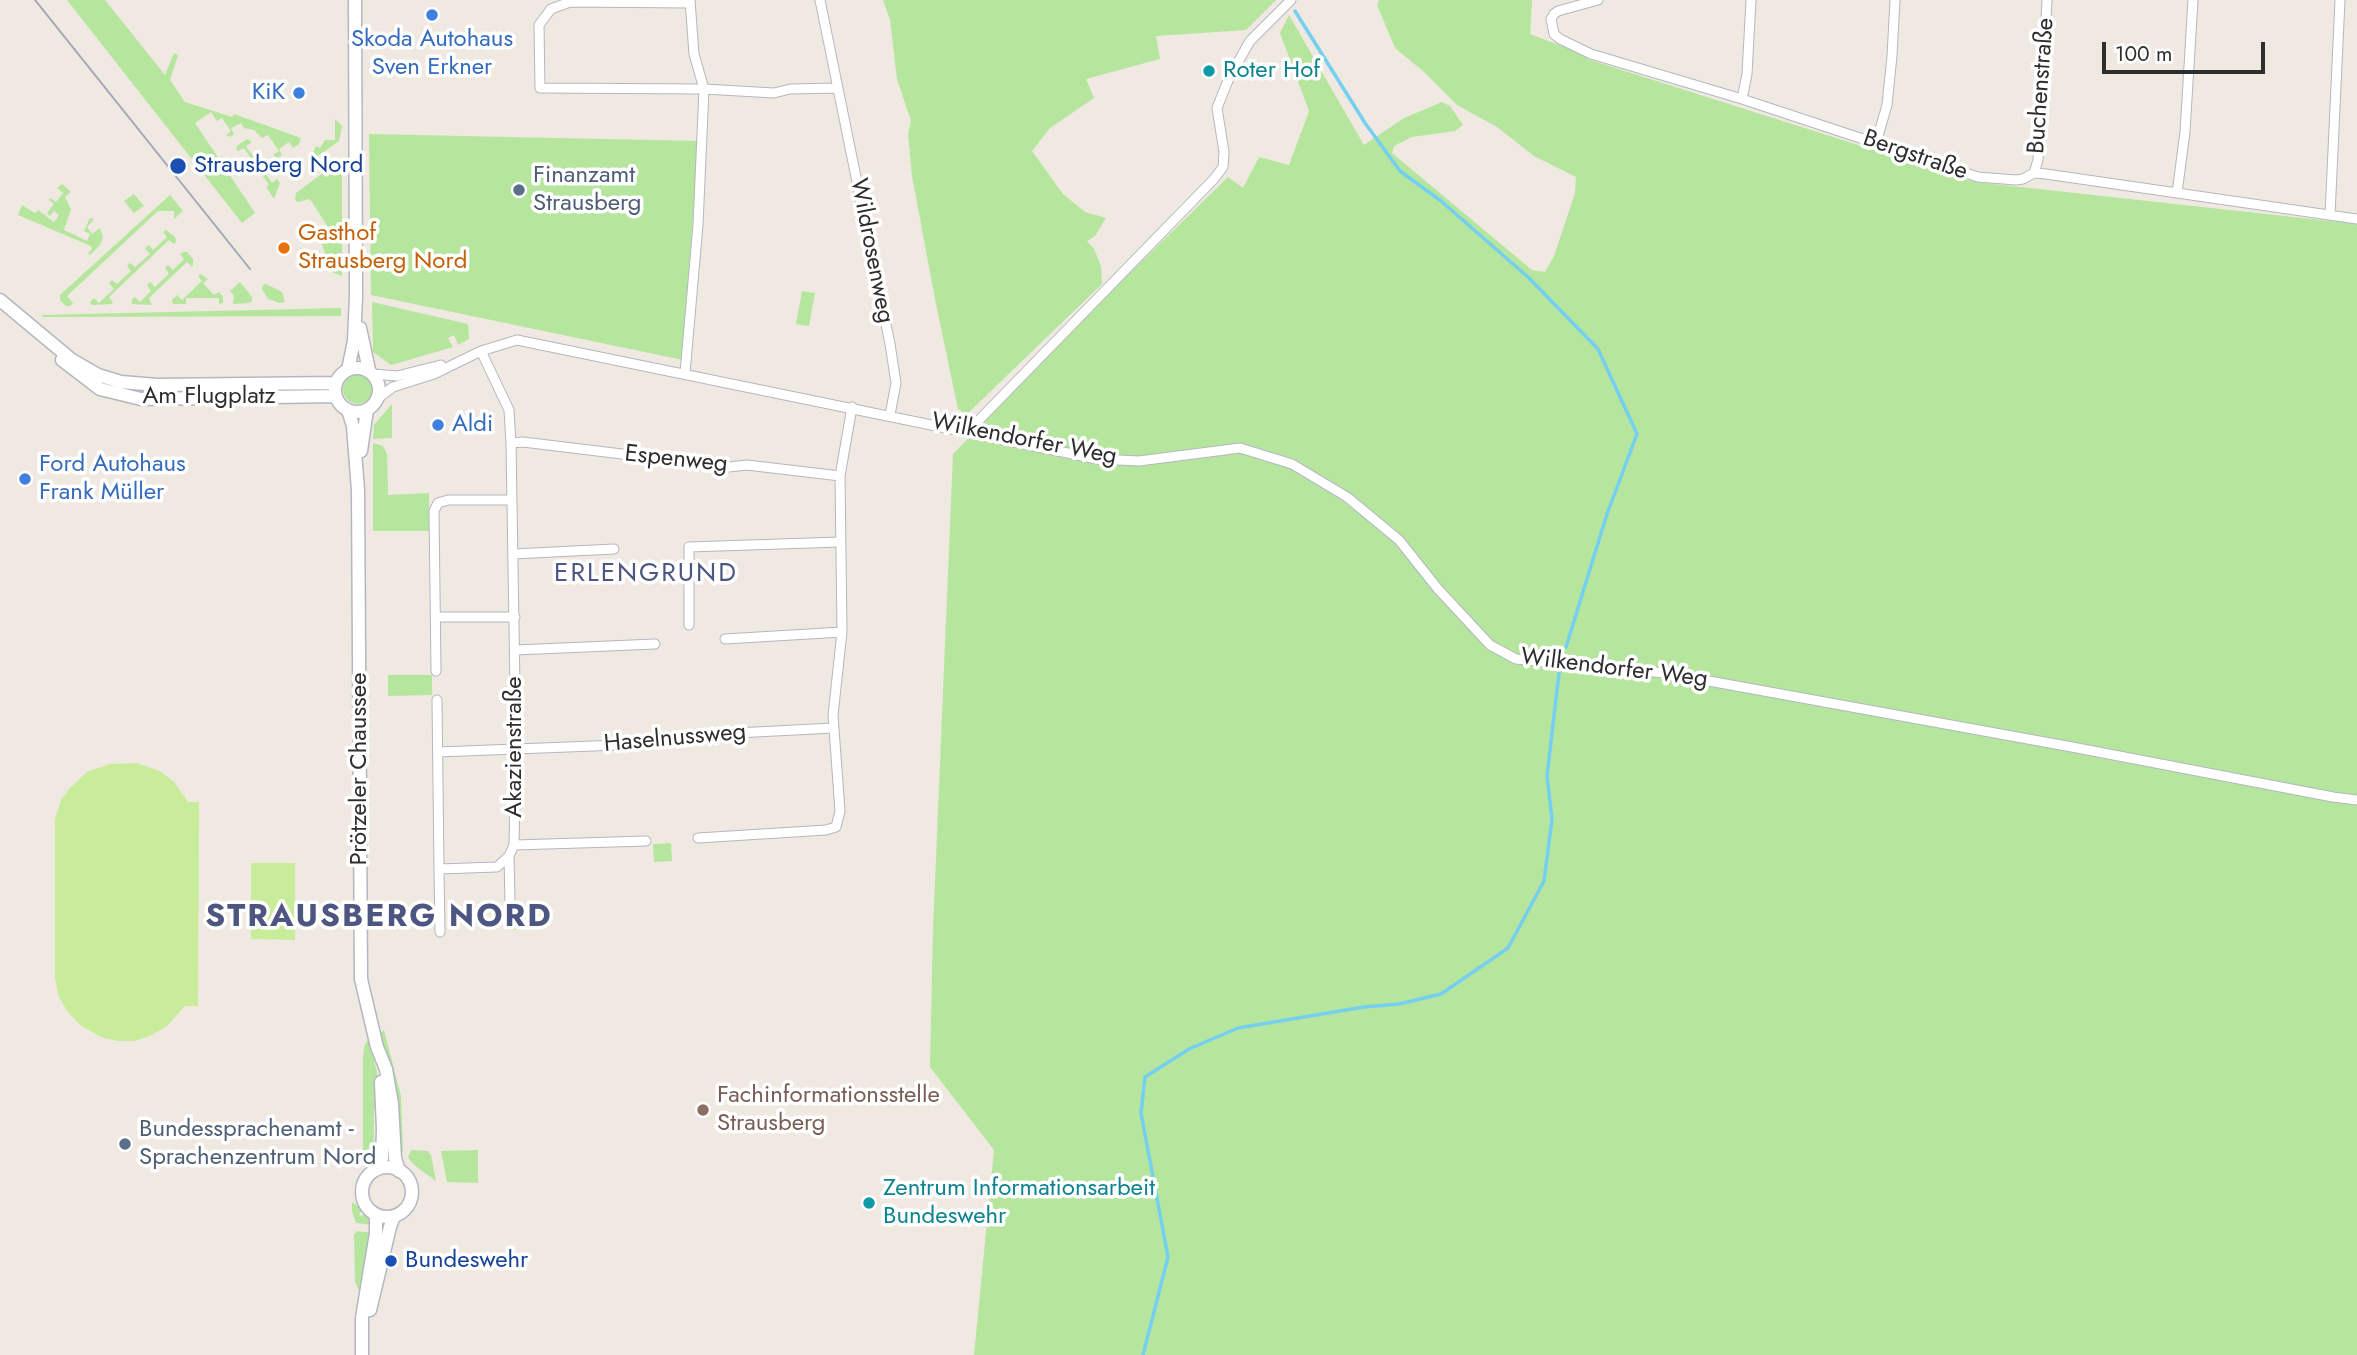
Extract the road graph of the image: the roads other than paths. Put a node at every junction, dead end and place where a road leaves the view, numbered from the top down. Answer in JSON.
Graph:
{"nodes":[{"id":1,"x":355,"y":0,"type":"edge"},
{"id":2,"x":820,"y":0,"type":"edge"},
{"id":3,"x":1291,"y":0,"type":"edge"},
{"id":4,"x":1598,"y":0,"type":"edge"},
{"id":5,"x":1751,"y":0,"type":"edge"},
{"id":6,"x":1895,"y":0,"type":"edge"},
{"id":7,"x":2047,"y":0,"type":"edge"},
{"id":8,"x":2193,"y":0,"type":"edge"},
{"id":9,"x":2340,"y":0,"type":"edge"},
{"id":10,"x":690,"y":1,"type":"edge"},
{"id":11,"x":838,"y":88,"type":"junction"},
{"id":12,"x":704,"y":89,"type":"junction"},
{"id":13,"x":1742,"y":99,"type":"junction"},
{"id":14,"x":1875,"y":143,"type":"junction"},
{"id":15,"x":2034,"y":173,"type":"junction"},
{"id":16,"x":2177,"y":193,"type":"junction"},
{"id":17,"x":2330,"y":215,"type":"junction"},
{"id":18,"x":2357,"y":219,"type":"edge"},
{"id":19,"x":356,"y":297,"type":"junction"},
{"id":20,"x":0,"y":300,"type":"edge"},
{"id":21,"x":481,"y":351,"type":"junction"},
{"id":22,"x":456,"y":361,"type":"junction"},
{"id":23,"x":348,"y":370,"type":"junction"},
{"id":24,"x":371,"y":372,"type":"junction"},
{"id":25,"x":685,"y":373,"type":"junction"},
{"id":26,"x":336,"y":389,"type":"junction"},
{"id":27,"x":378,"y":398,"type":"junction"},
{"id":28,"x":852,"y":407,"type":"junction"},
{"id":29,"x":348,"y":410,"type":"junction"},
{"id":30,"x":367,"y":410,"type":"junction"},
{"id":31,"x":890,"y":415,"type":"junction"},
{"id":32,"x":974,"y":432,"type":"junction"},
{"id":33,"x":511,"y":443,"type":"junction"},
{"id":34,"x":840,"y":477,"type":"junction"},
{"id":35,"x":358,"y":490,"type":"junction"},
{"id":36,"x":512,"y":500,"type":"junction"},
{"id":37,"x":840,"y":542,"type":"junction"},
{"id":38,"x":614,"y":549,"type":"dead end"},
{"id":39,"x":513,"y":554,"type":"junction"},
{"id":40,"x":436,"y":617,"type":"junction"},
{"id":41,"x":515,"y":617,"type":"junction"},
{"id":42,"x":689,"y":625,"type":"dead end"},
{"id":43,"x":842,"y":632,"type":"junction"},
{"id":44,"x":725,"y":639,"type":"dead end"},
{"id":45,"x":655,"y":644,"type":"dead end"},
{"id":46,"x":515,"y":650,"type":"junction"},
{"id":47,"x":436,"y":671,"type":"dead end"},
{"id":48,"x":437,"y":700,"type":"dead end"},
{"id":49,"x":833,"y":728,"type":"junction"},
{"id":50,"x":516,"y":749,"type":"junction"},
{"id":51,"x":438,"y":752,"type":"junction"},
{"id":52,"x":2357,"y":800,"type":"edge"},
{"id":53,"x":698,"y":838,"type":"dead end"},
{"id":54,"x":646,"y":841,"type":"dead end"},
{"id":55,"x":514,"y":845,"type":"junction"},
{"id":56,"x":509,"y":856,"type":"junction"},
{"id":57,"x":439,"y":869,"type":"junction"},
{"id":58,"x":510,"y":904,"type":"dead end"},
{"id":59,"x":440,"y":932,"type":"dead end"},
{"id":60,"x":377,"y":1047,"type":"junction"},
{"id":61,"x":378,"y":1170,"type":"junction"},
{"id":62,"x":399,"y":1171,"type":"junction"},
{"id":63,"x":376,"y":1215,"type":"junction"},
{"id":64,"x":394,"y":1216,"type":"junction"},
{"id":65,"x":363,"y":1330,"type":"junction"},
{"id":66,"x":362,"y":1355,"type":"edge"}],
"edges":[{"from":1,"to":19,"type":"main road"},
{"from":2,"to":11,"type":"street","name":"Wildrosenweg"},
{"from":3,"to":32,"type":"street"},
{"from":4,"to":13,"type":"street","name":"Bergstraße"},
{"from":5,"to":13,"type":"street"},
{"from":6,"to":14,"type":"street"},
{"from":7,"to":15,"type":"street","name":"Buchenstraße"},
{"from":8,"to":16,"type":"street"},
{"from":9,"to":17,"type":"street"},
{"from":10,"to":12,"type":"street"},
{"from":10,"to":12,"type":"street"},
{"from":11,"to":12,"type":"street"},
{"from":11,"to":31,"type":"street","name":"Wildrosenweg"},
{"from":12,"to":25,"type":"street"},
{"from":13,"to":14,"type":"street","name":"Bergstraße"},
{"from":14,"to":15,"type":"street","name":"Bergstraße"},
{"from":15,"to":16,"type":"street","name":"Bergstraße"},
{"from":16,"to":17,"type":"street","name":"Bergstraße"},
{"from":17,"to":18,"type":"street","name":"Bergstraße"},
{"from":19,"to":23,"type":"main road"},
{"from":19,"to":24,"type":"main road"},
{"from":20,"to":26,"type":"main road","name":"Am Flugplatz"},
{"from":21,"to":22,"type":"street","name":"Wilkendorfer Weg"},
{"from":21,"to":25,"type":"street","name":"Wilkendorfer Weg"},
{"from":21,"to":33,"type":"street","name":"Akazienstraße"},
{"from":22,"to":24,"type":"street","name":"Wilkendorfer Weg"},
{"from":22,"to":27,"type":"street","name":"Wilkendorfer Weg"},
{"from":23,"to":24,"type":"main road"},
{"from":23,"to":26,"type":"main road"},
{"from":24,"to":27,"type":"main road"},
{"from":25,"to":28,"type":"street","name":"Wilkendorfer Weg"},
{"from":26,"to":29,"type":"main road","name":"Prötzeler Chaussee"},
{"from":27,"to":30,"type":"main road"},
{"from":28,"to":31,"type":"street","name":"Wilkendorfer Weg"},
{"from":28,"to":34,"type":"street"},
{"from":29,"to":30,"type":"main road"},
{"from":29,"to":35,"type":"main road","name":"Prötzeler Chaussee"},
{"from":30,"to":35,"type":"main road","name":"Prötzeler Chaussee"},
{"from":31,"to":32,"type":"street","name":"Wilkendorfer Weg"},
{"from":32,"to":52,"type":"street","name":"Wilkendorfer Weg"},
{"from":33,"to":34,"type":"street","name":"Espenweg"},
{"from":33,"to":36,"type":"street","name":"Akazienstraße"},
{"from":34,"to":37,"type":"street"},
{"from":35,"to":60,"type":"main road","name":"Prötzeler Chaussee"},
{"from":36,"to":39,"type":"street","name":"Akazienstraße"},
{"from":36,"to":40,"type":"street"},
{"from":37,"to":42,"type":"street"},
{"from":37,"to":43,"type":"street"},
{"from":38,"to":39,"type":"street"},
{"from":39,"to":41,"type":"street","name":"Akazienstraße"},
{"from":40,"to":41,"type":"street"},
{"from":40,"to":47,"type":"street"},
{"from":41,"to":46,"type":"street","name":"Akazienstraße"},
{"from":43,"to":44,"type":"street"},
{"from":43,"to":49,"type":"street"},
{"from":45,"to":46,"type":"street","name":"Akazienstraße"},
{"from":46,"to":50,"type":"street","name":"Akazienstraße"},
{"from":48,"to":51,"type":"street"},
{"from":49,"to":50,"type":"street","name":"Haselnussweg"},
{"from":49,"to":53,"type":"street"},
{"from":50,"to":51,"type":"street","name":"Haselnussweg"},
{"from":50,"to":55,"type":"street","name":"Akazienstraße"},
{"from":51,"to":57,"type":"street"},
{"from":54,"to":55,"type":"street","name":"Akazienstraße"},
{"from":55,"to":56,"type":"street","name":"Akazienstraße"},
{"from":56,"to":57,"type":"street"},
{"from":56,"to":58,"type":"street","name":"Akazienstraße"},
{"from":57,"to":59,"type":"street"},
{"from":60,"to":61,"type":"main road","name":"Prötzeler Chaussee"},
{"from":60,"to":62,"type":"main road","name":"Prötzeler Chaussee"},
{"from":61,"to":62,"type":"main road"},
{"from":61,"to":63,"type":"main road","name":"Prötzeler Chaussee"},
{"from":62,"to":64,"type":"main road","name":"Prötzeler Chaussee"},
{"from":63,"to":64,"type":"main road"},
{"from":63,"to":65,"type":"main road","name":"Prötzeler Chaussee"},
{"from":64,"to":65,"type":"main road","name":"Prötzeler Chaussee"},
{"from":65,"to":66,"type":"main road","name":"Prötzeler Chaussee"}]}
